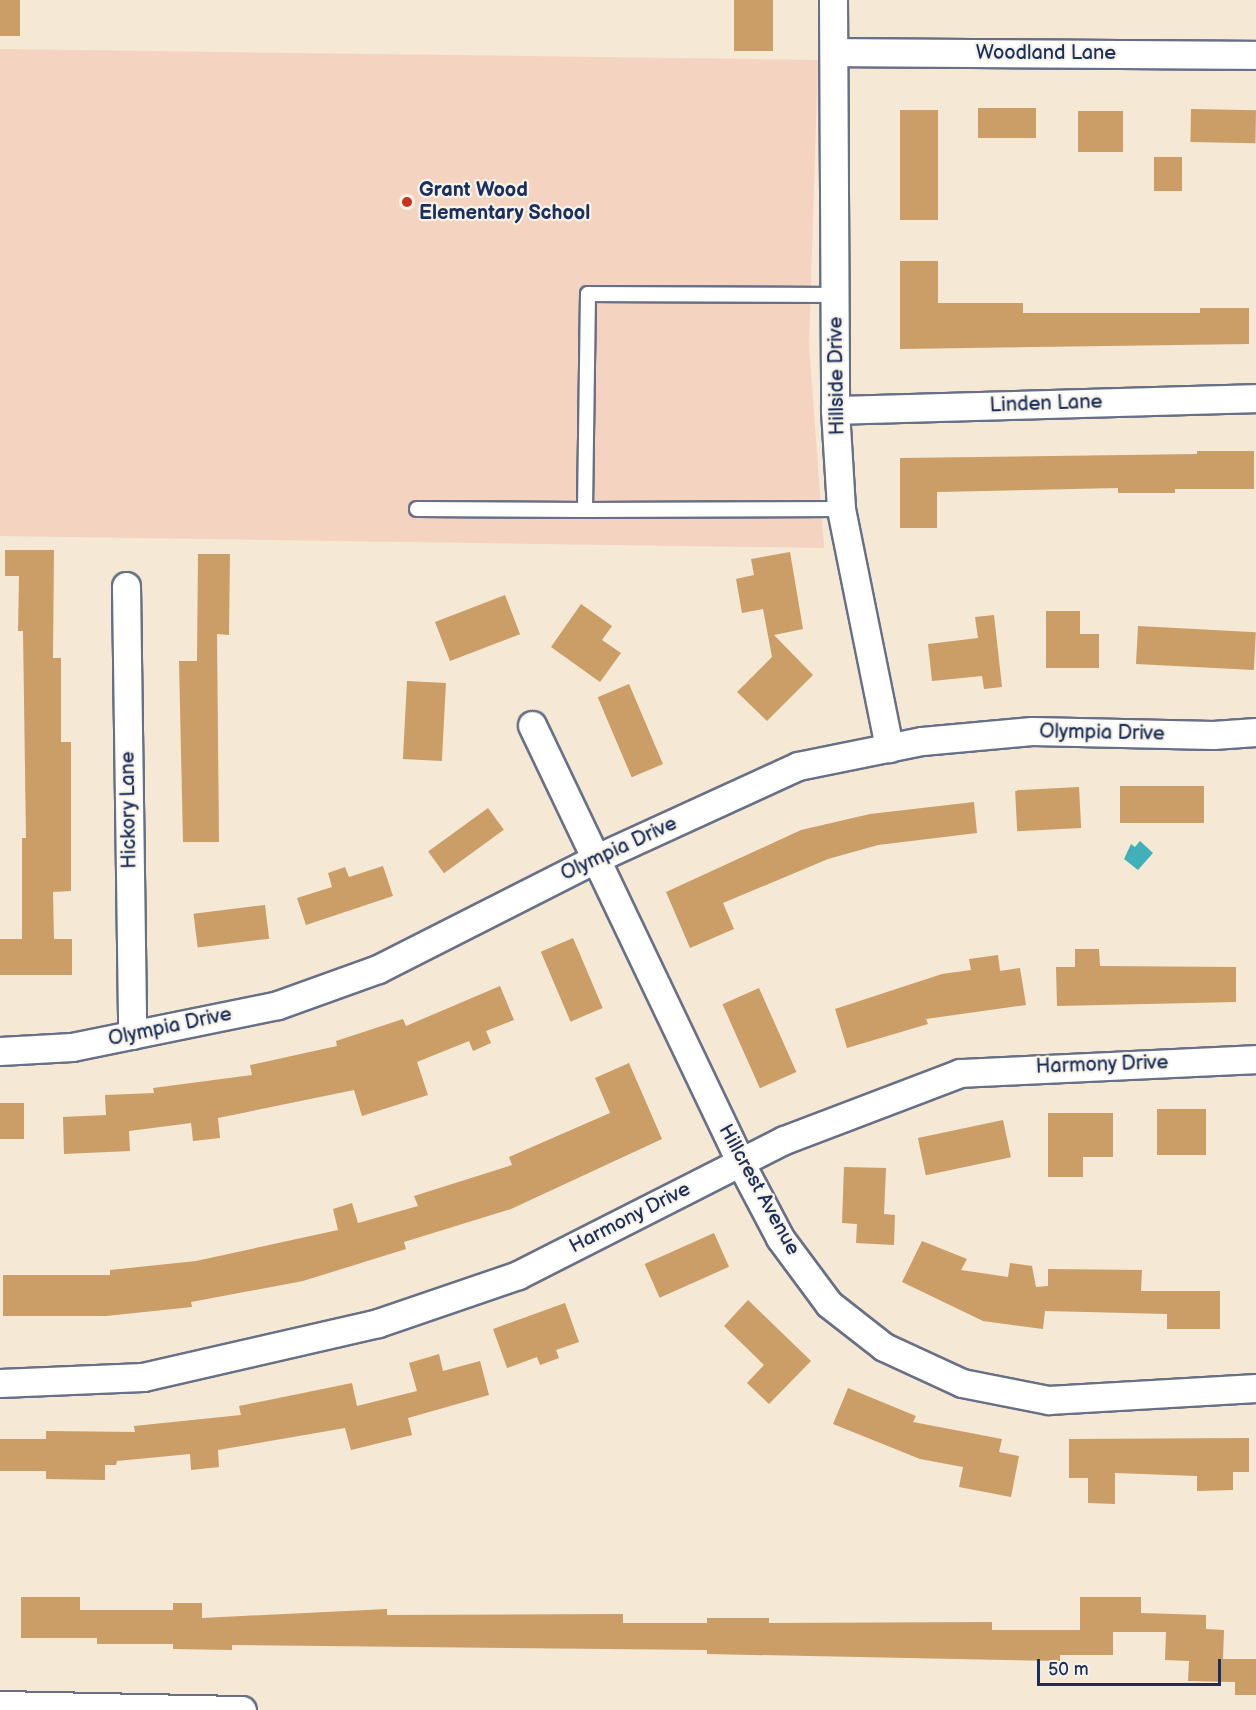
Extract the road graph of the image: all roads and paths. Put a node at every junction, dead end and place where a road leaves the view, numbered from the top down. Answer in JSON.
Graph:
{"nodes":[{"id":1,"x":833,"y":0,"type":"edge"},
{"id":2,"x":835,"y":52,"type":"junction"},
{"id":3,"x":1256,"y":55,"type":"edge"},
{"id":4,"x":835,"y":295,"type":"junction"},
{"id":5,"x":1256,"y":398,"type":"edge"},
{"id":6,"x":835,"y":410,"type":"junction"},
{"id":7,"x":417,"y":509,"type":"dead end"},
{"id":8,"x":841,"y":509,"type":"junction"},
{"id":9,"x":585,"y":510,"type":"junction"},
{"id":10,"x":126,"y":585,"type":"dead end"},
{"id":11,"x":532,"y":725,"type":"dead end"},
{"id":12,"x":1256,"y":732,"type":"edge"},
{"id":13,"x":889,"y":748,"type":"junction"},
{"id":14,"x":595,"y":859,"type":"junction"},
{"id":15,"x":132,"y":1035,"type":"junction"},
{"id":16,"x":0,"y":1051,"type":"edge"},
{"id":17,"x":1256,"y":1059,"type":"edge"},
{"id":18,"x":741,"y":1162,"type":"junction"},
{"id":19,"x":0,"y":1383,"type":"edge"},
{"id":20,"x":1256,"y":1388,"type":"edge"},
{"id":21,"x":0,"y":1705,"type":"edge"},
{"id":22,"x":242,"y":1710,"type":"edge"}],
"edges":[{"from":1,"to":2,"type":"street","name":"Hillside Drive"},
{"from":2,"to":3,"type":"street","name":"Woodland Lane"},
{"from":2,"to":4,"type":"street","name":"Hillside Drive"},
{"from":4,"to":6,"type":"street","name":"Hillside Drive"},
{"from":4,"to":9,"type":"lane"},
{"from":5,"to":6,"type":"street","name":"Linden Lane"},
{"from":6,"to":8,"type":"street","name":"Hillside Drive"},
{"from":7,"to":9,"type":"lane"},
{"from":8,"to":9,"type":"lane"},
{"from":8,"to":13,"type":"street","name":"Hillside Drive"},
{"from":10,"to":15,"type":"street","name":"Hickory Lane"},
{"from":11,"to":14,"type":"street","name":"Hillcrest Avenue"},
{"from":12,"to":13,"type":"street","name":"Olympia Drive"},
{"from":13,"to":14,"type":"street","name":"Olympia Drive"},
{"from":14,"to":15,"type":"street","name":"Olympia Drive"},
{"from":14,"to":18,"type":"street","name":"Hillcrest Avenue"},
{"from":15,"to":16,"type":"street","name":"Olympia Drive"},
{"from":17,"to":18,"type":"street","name":"Harmony Drive"},
{"from":18,"to":19,"type":"street","name":"Harmony Drive"},
{"from":18,"to":20,"type":"street","name":"Hillcrest Avenue"},
{"from":21,"to":22,"type":"street"}]}
